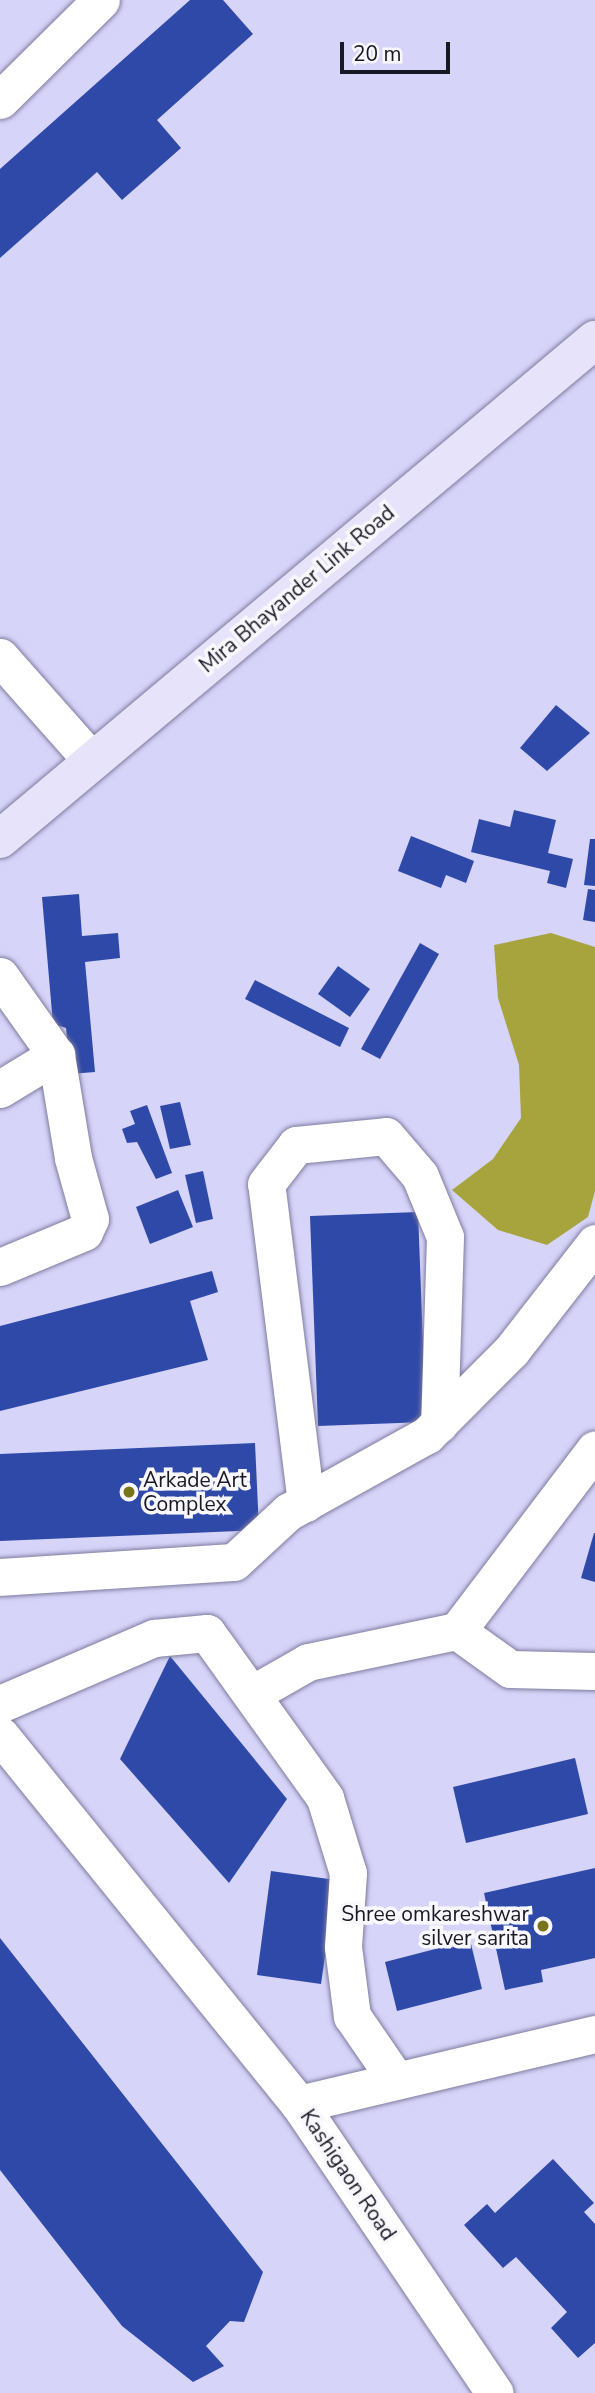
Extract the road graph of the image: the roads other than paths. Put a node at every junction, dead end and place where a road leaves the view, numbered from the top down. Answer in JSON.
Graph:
{"nodes":[{"id":1,"x":101,"y":0,"type":"edge"},
{"id":2,"x":0,"y":100,"type":"edge"},
{"id":3,"x":595,"y":340,"type":"edge"},
{"id":4,"x":0,"y":657,"type":"edge"},
{"id":5,"x":92,"y":761,"type":"junction"},
{"id":6,"x":0,"y":839,"type":"edge"},
{"id":7,"x":0,"y":976,"type":"edge"},
{"id":8,"x":56,"y":1055,"type":"junction"},
{"id":9,"x":0,"y":1089,"type":"edge"},
{"id":10,"x":595,"y":1244,"type":"edge"},
{"id":11,"x":0,"y":1267,"type":"edge"},
{"id":12,"x":439,"y":1424,"type":"junction"},
{"id":13,"x":595,"y":1449,"type":"edge"},
{"id":14,"x":306,"y":1503,"type":"junction"},
{"id":15,"x":0,"y":1577,"type":"edge"},
{"id":16,"x":457,"y":1630,"type":"junction"},
{"id":17,"x":595,"y":1671,"type":"edge"},
{"id":18,"x":252,"y":1694,"type":"junction"},
{"id":19,"x":0,"y":1704,"type":"edge"},
{"id":20,"x":0,"y":1735,"type":"edge"},
{"id":21,"x":595,"y":2034,"type":"edge"},
{"id":22,"x":396,"y":2080,"type":"junction"},
{"id":23,"x":299,"y":2104,"type":"junction"},
{"id":24,"x":495,"y":2393,"type":"edge"}],
"edges":[{"from":1,"to":2,"type":"street"},
{"from":3,"to":5,"type":"street","name":"Mira Bhayander Link Road"},
{"from":4,"to":5,"type":"street"},
{"from":5,"to":6,"type":"street","name":"Mira Bhayander Link Road"},
{"from":7,"to":8,"type":"street"},
{"from":8,"to":9,"type":"street"},
{"from":8,"to":11,"type":"street"},
{"from":10,"to":12,"type":"street"},
{"from":12,"to":14,"type":"street"},
{"from":12,"to":14,"type":"street"},
{"from":13,"to":16,"type":"street"},
{"from":14,"to":15,"type":"street"},
{"from":16,"to":17,"type":"street"},
{"from":16,"to":18,"type":"street"},
{"from":18,"to":19,"type":"street"},
{"from":18,"to":22,"type":"street"},
{"from":20,"to":23,"type":"street"},
{"from":21,"to":22,"type":"street","name":"Kashigaon Road"},
{"from":22,"to":23,"type":"street","name":"Kashigaon Road"},
{"from":23,"to":24,"type":"street","name":"Kashigaon Road"}]}
